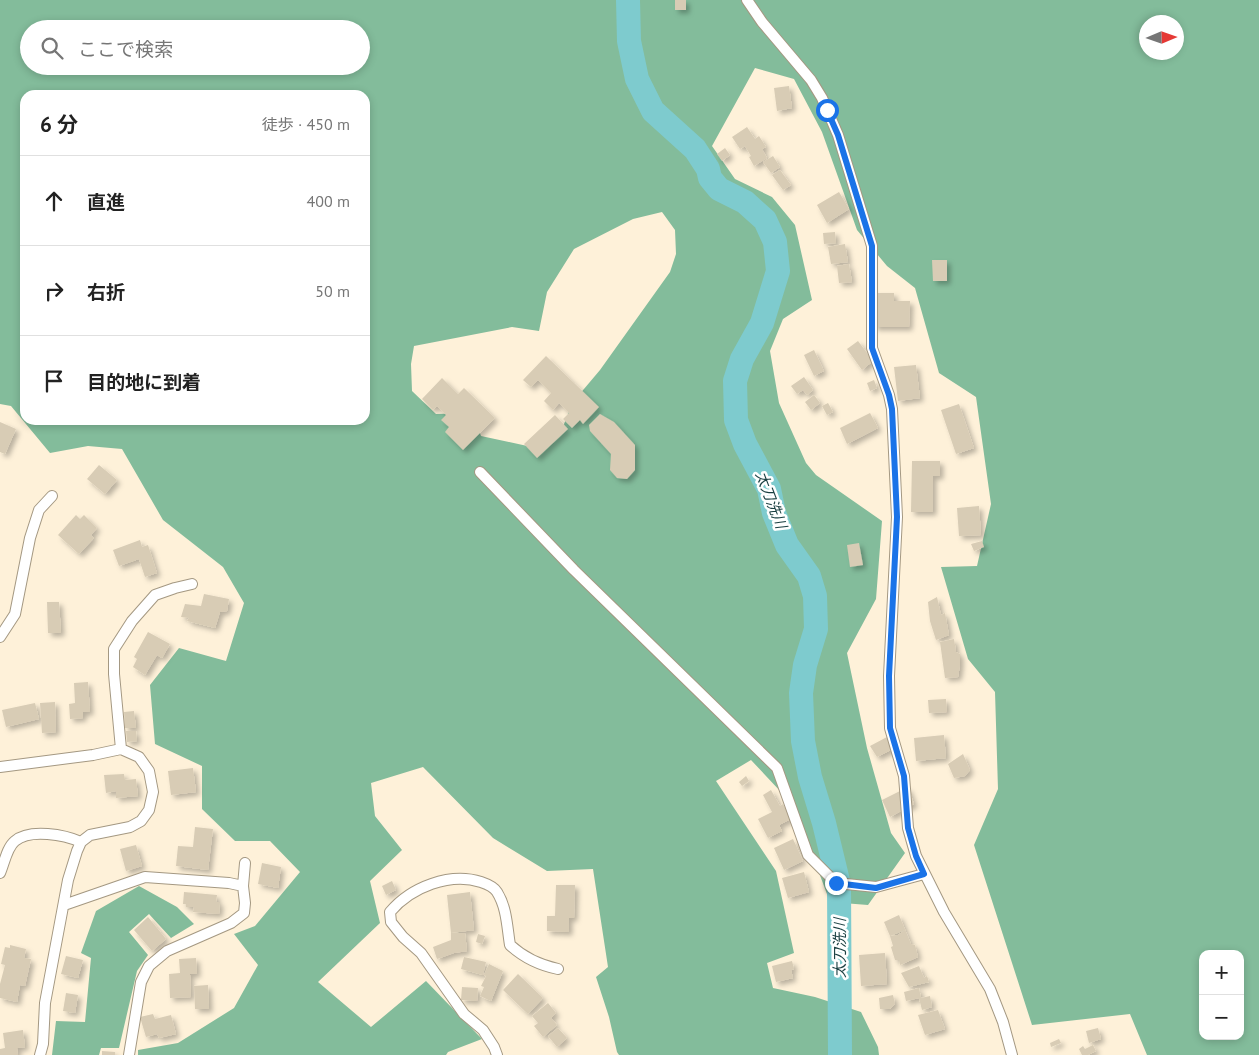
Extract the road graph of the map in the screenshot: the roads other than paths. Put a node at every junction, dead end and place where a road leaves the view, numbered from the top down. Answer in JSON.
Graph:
{"nodes":[{"id":1,"x":747,"y":0,"type":"edge"},
{"id":2,"x":480,"y":472,"type":"dead end"},
{"id":3,"x":52,"y":496,"type":"dead end"},
{"id":4,"x":192,"y":584,"type":"dead end"},
{"id":5,"x":0,"y":638,"type":"edge"},
{"id":6,"x":121,"y":749,"type":"junction"},
{"id":7,"x":0,"y":767,"type":"edge"},
{"id":8,"x":81,"y":842,"type":"junction"},
{"id":9,"x":245,"y":863,"type":"dead end"},
{"id":10,"x":0,"y":873,"type":"edge"},
{"id":11,"x":924,"y":874,"type":"junction"},
{"id":12,"x":243,"y":886,"type":"junction"},
{"id":13,"x":64,"y":905,"type":"junction"},
{"id":14,"x":558,"y":969,"type":"dead end"},
{"id":15,"x":40,"y":1055,"type":"edge"},
{"id":16,"x":129,"y":1055,"type":"edge"},
{"id":17,"x":497,"y":1055,"type":"edge"},
{"id":18,"x":1012,"y":1055,"type":"edge"}],
"edges":[{"from":1,"to":11,"type":"street"},
{"from":2,"to":11,"type":"street"},
{"from":3,"to":5,"type":"street"},
{"from":4,"to":6,"type":"street"},
{"from":6,"to":7,"type":"street"},
{"from":6,"to":8,"type":"street"},
{"from":8,"to":10,"type":"street"},
{"from":8,"to":13,"type":"street"},
{"from":9,"to":12,"type":"street"},
{"from":11,"to":18,"type":"street"},
{"from":12,"to":13,"type":"street"},
{"from":12,"to":16,"type":"street"},
{"from":13,"to":15,"type":"street"},
{"from":14,"to":17,"type":"street"}]}
